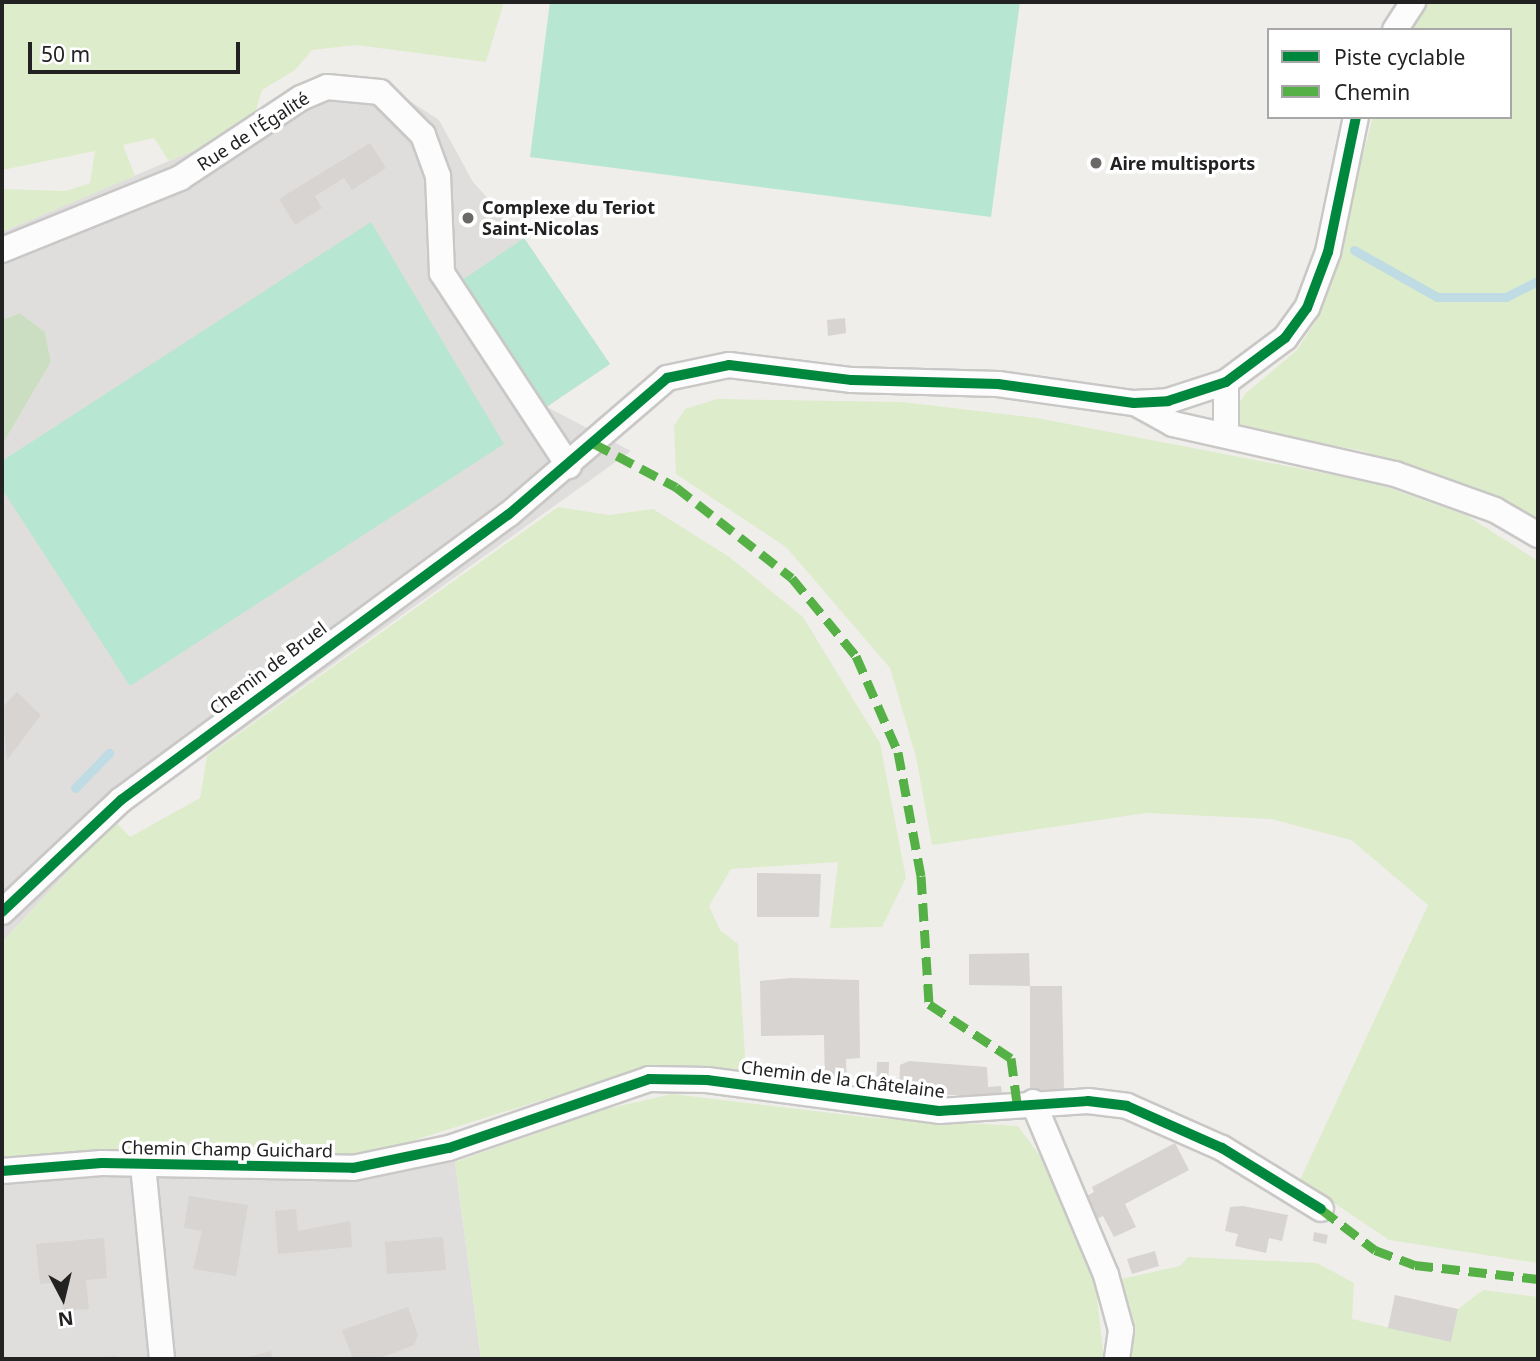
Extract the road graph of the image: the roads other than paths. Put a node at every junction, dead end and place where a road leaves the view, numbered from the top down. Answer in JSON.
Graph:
{"nodes":[{"id":1,"x":1413,"y":2,"type":"edge"},
{"id":2,"x":1396,"y":28,"type":"edge"},
{"id":3,"x":1356,"y":119,"type":"edge"},
{"id":4,"x":2,"y":250,"type":"edge"},
{"id":5,"x":1226,"y":382,"type":"junction"},
{"id":6,"x":1134,"y":403,"type":"junction"},
{"id":7,"x":1226,"y":435,"type":"junction"},
{"id":8,"x":569,"y":466,"type":"junction"},
{"id":9,"x":1538,"y":535,"type":"edge"},
{"id":10,"x":2,"y":912,"type":"edge"},
{"id":11,"x":649,"y":1079,"type":"joint"},
{"id":12,"x":1033,"y":1102,"type":"junction"},
{"id":13,"x":143,"y":1165,"type":"junction"},
{"id":14,"x":2,"y":1171,"type":"edge"},
{"id":15,"x":1321,"y":1209,"type":"dead end"},
{"id":16,"x":162,"y":1359,"type":"edge"},
{"id":17,"x":1117,"y":1359,"type":"edge"}],
"edges":[{"from":1,"to":2,"type":"street"},
{"from":3,"to":5,"type":"street"},
{"from":4,"to":8,"type":"street","name":"Rue de l'Égalité"},
{"from":5,"to":6,"type":"street"},
{"from":5,"to":7,"type":"street"},
{"from":6,"to":7,"type":"street"},
{"from":6,"to":8,"type":"street","name":"Chemin de Bruel"},
{"from":7,"to":9,"type":"street"},
{"from":8,"to":10,"type":"street","name":"Chemin de Bruel"},
{"from":11,"to":12,"type":"street","name":"Chemin de la Châtelaine"},
{"from":11,"to":13,"type":"street","name":"Chemin Champ Guichard"},
{"from":12,"to":15,"type":"street","name":"Chemin de la Châtelaine"},
{"from":12,"to":17,"type":"street"},
{"from":13,"to":14,"type":"street","name":"Chemin Champ Guichard"},
{"from":13,"to":16,"type":"street"}]}
